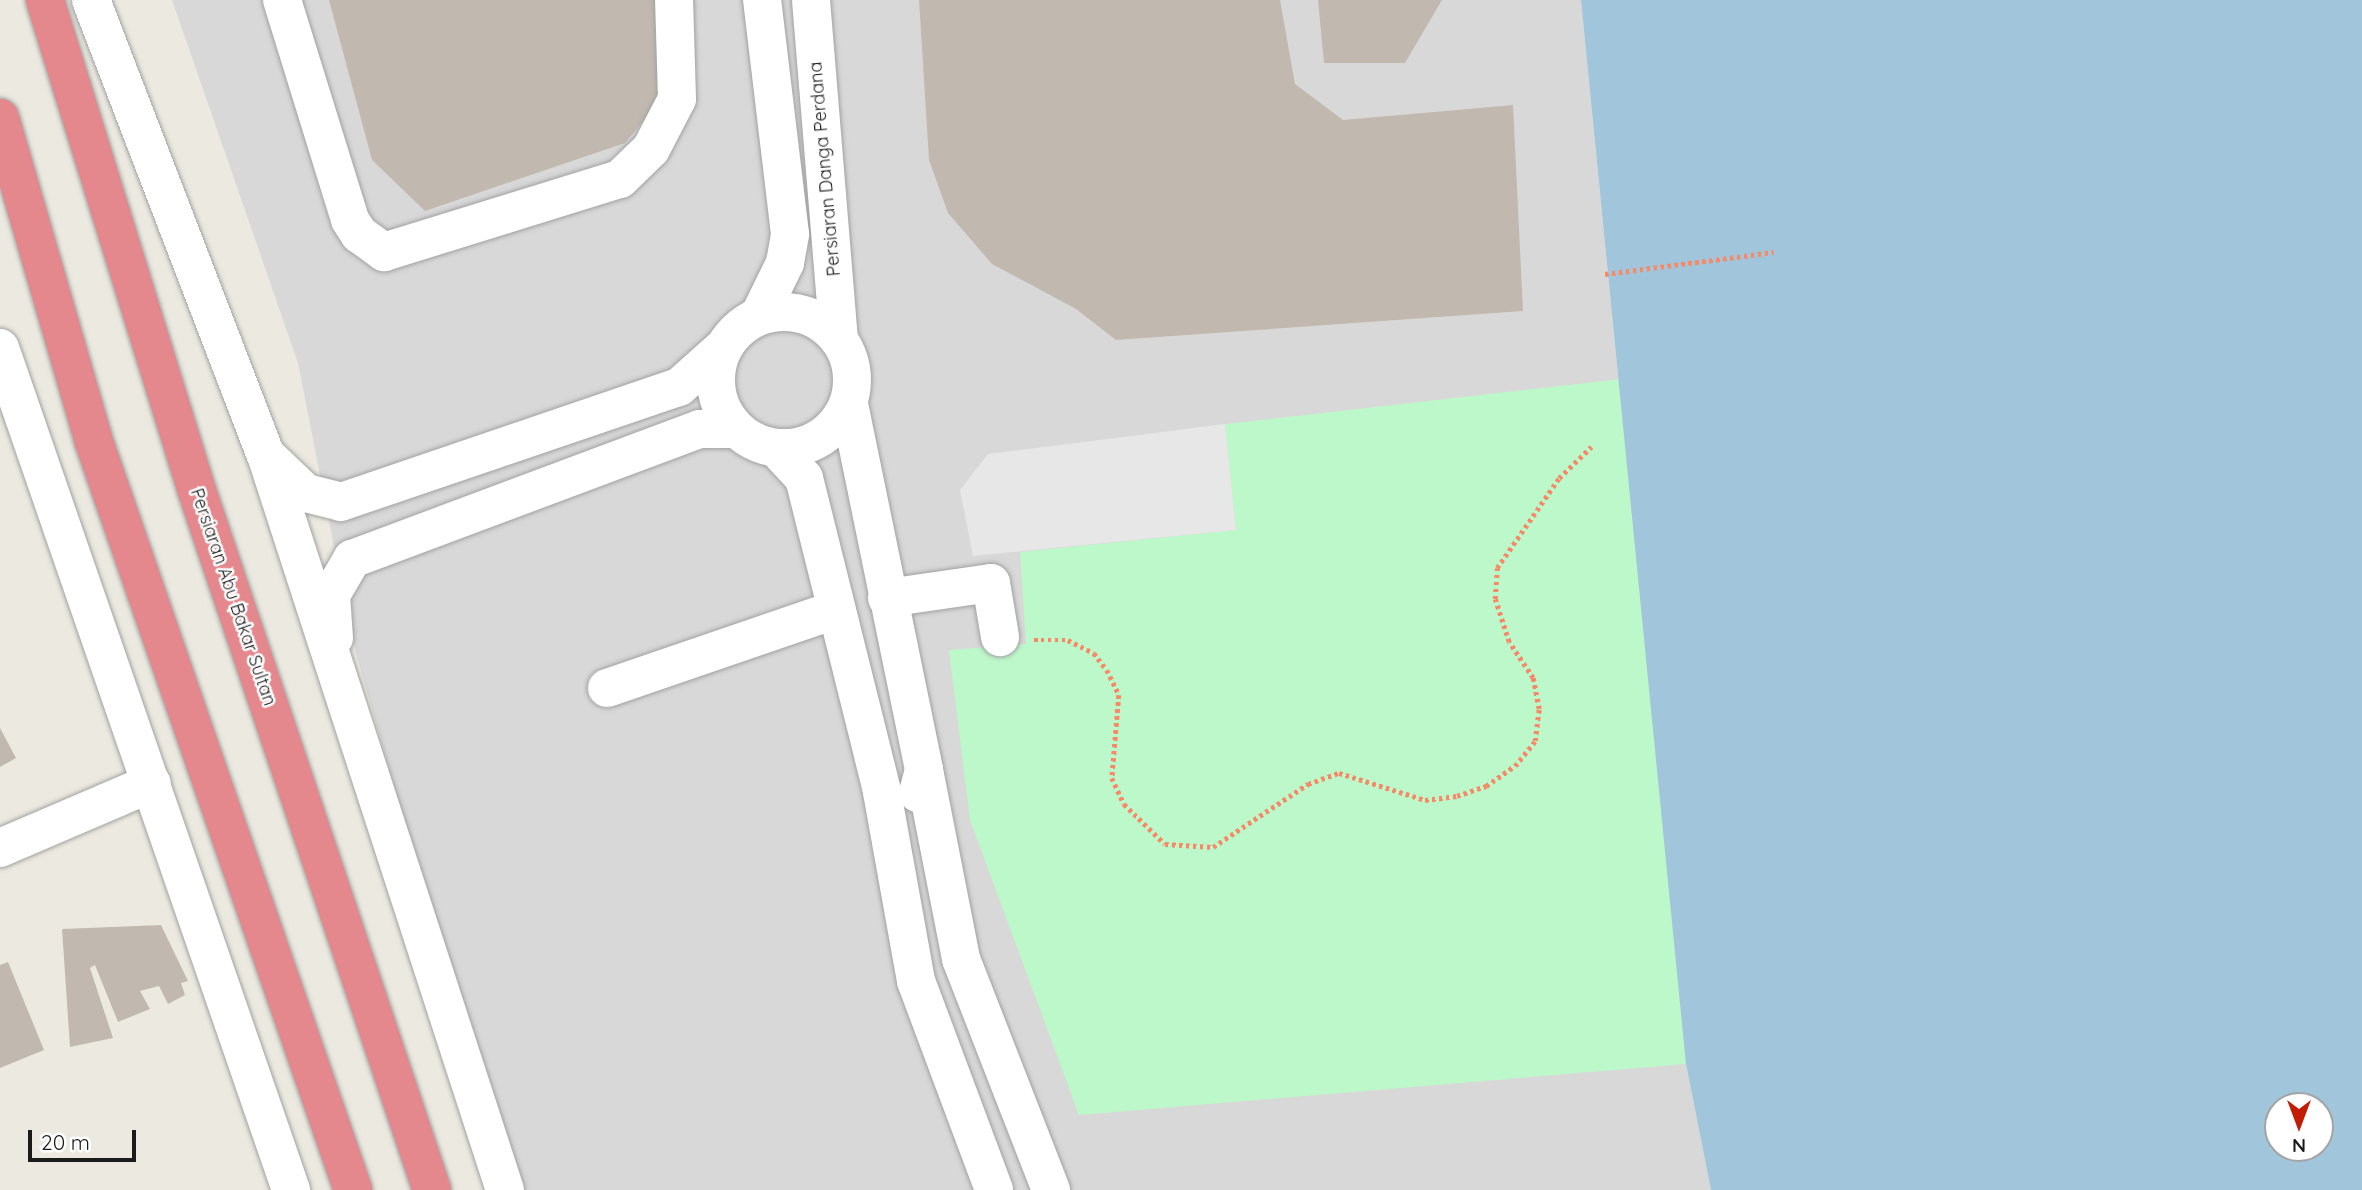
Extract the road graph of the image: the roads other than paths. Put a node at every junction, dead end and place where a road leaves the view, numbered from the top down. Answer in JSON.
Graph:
{"nodes":[{"id":1,"x":45,"y":0,"type":"edge"},
{"id":2,"x":91,"y":0,"type":"edge"},
{"id":3,"x":282,"y":0,"type":"edge"},
{"id":4,"x":674,"y":0,"type":"edge"},
{"id":5,"x":762,"y":0,"type":"edge"},
{"id":6,"x":811,"y":0,"type":"edge"},
{"id":7,"x":0,"y":118,"type":"edge"},
{"id":8,"x":759,"y":316,"type":"junction"},
{"id":9,"x":839,"y":339,"type":"junction"},
{"id":10,"x":0,"y":348,"type":"edge"},
{"id":11,"x":723,"y":348,"type":"junction"},
{"id":12,"x":849,"y":404,"type":"junction"},
{"id":13,"x":735,"y":429,"type":"junction"},
{"id":14,"x":776,"y":449,"type":"junction"},
{"id":15,"x":266,"y":455,"type":"junction"},
{"id":16,"x":887,"y":598,"type":"junction"},
{"id":17,"x":835,"y":610,"type":"junction"},
{"id":18,"x":1000,"y":637,"type":"road end"},
{"id":19,"x":337,"y":683,"type":"junction"},
{"id":20,"x":607,"y":688,"type":"dead end"},
{"id":21,"x":924,"y":770,"type":"junction"},
{"id":22,"x":152,"y":783,"type":"junction"},
{"id":23,"x":882,"y":792,"type":"junction"},
{"id":24,"x":0,"y":848,"type":"edge"},
{"id":25,"x":291,"y":1190,"type":"edge"},
{"id":26,"x":354,"y":1190,"type":"edge"},
{"id":27,"x":432,"y":1190,"type":"edge"},
{"id":28,"x":505,"y":1190,"type":"edge"},
{"id":29,"x":994,"y":1190,"type":"edge"},
{"id":30,"x":1051,"y":1190,"type":"edge"}],
"edges":[{"from":1,"to":27,"type":"highway","name":"Persiaran Abu Bakar Sultan"},
{"from":2,"to":15,"type":"street"},
{"from":3,"to":4,"type":"street"},
{"from":5,"to":8,"type":"street"},
{"from":6,"to":9,"type":"street","name":"Persiaran Danga Perdana"},
{"from":7,"to":26,"type":"highway"},
{"from":8,"to":9,"type":"street"},
{"from":8,"to":11,"type":"street"},
{"from":9,"to":12,"type":"street"},
{"from":10,"to":22,"type":"street"},
{"from":11,"to":13,"type":"street"},
{"from":11,"to":15,"type":"street"},
{"from":12,"to":14,"type":"street"},
{"from":12,"to":16,"type":"street"},
{"from":13,"to":14,"type":"street"},
{"from":13,"to":19,"type":"street"},
{"from":14,"to":17,"type":"street"},
{"from":15,"to":19,"type":"street"},
{"from":16,"to":18,"type":"street"},
{"from":16,"to":21,"type":"street"},
{"from":17,"to":20,"type":"street"},
{"from":17,"to":23,"type":"street"},
{"from":19,"to":28,"type":"street"},
{"from":21,"to":23,"type":"street"},
{"from":21,"to":30,"type":"street"},
{"from":22,"to":24,"type":"street"},
{"from":22,"to":25,"type":"street"},
{"from":23,"to":29,"type":"street"}]}
